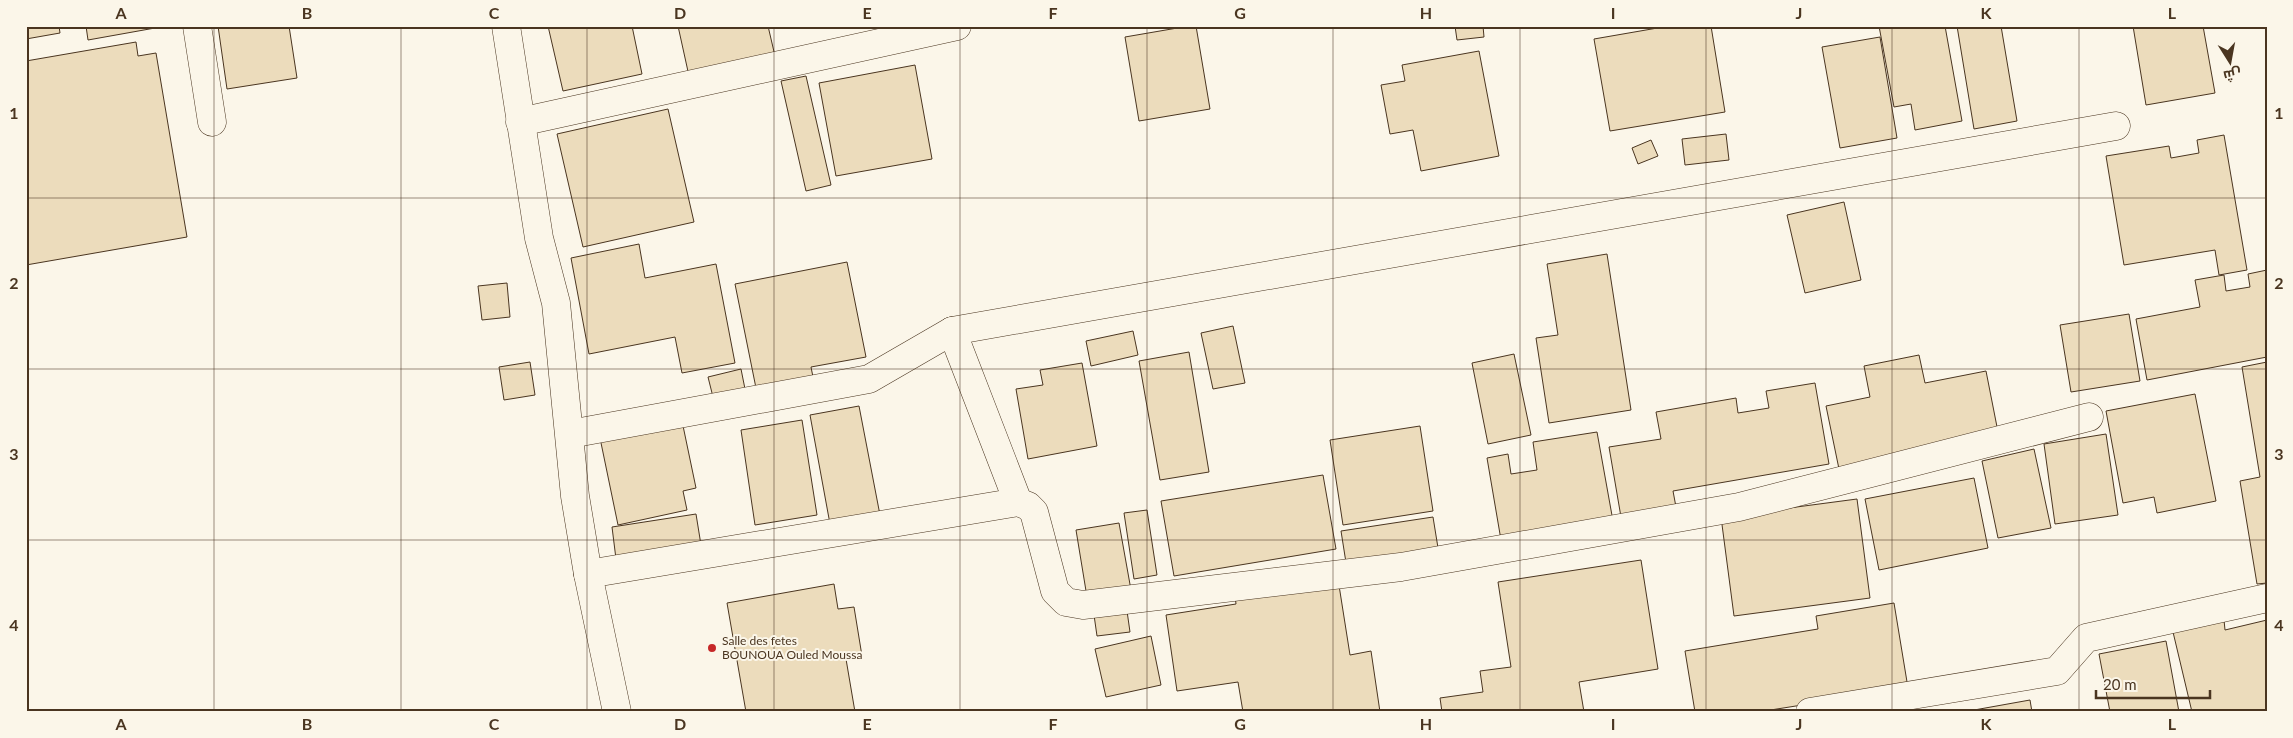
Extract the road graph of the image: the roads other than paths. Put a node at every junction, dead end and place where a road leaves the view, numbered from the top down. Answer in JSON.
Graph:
{"nodes":[{"id":1,"x":197,"y":26,"type":"edge"},
{"id":2,"x":506,"y":26,"type":"edge"},
{"id":3,"x":956,"y":26,"type":"edge"},
{"id":4,"x":212,"y":122,"type":"dead end"},
{"id":5,"x":520,"y":122,"type":"junction"},
{"id":6,"x":2116,"y":126,"type":"dead end"},
{"id":7,"x":952,"y":331,"type":"junction"},
{"id":8,"x":2089,"y":417,"type":"dead end"},
{"id":9,"x":570,"y":434,"type":"junction"},
{"id":10,"x":1018,"y":502,"type":"junction"},
{"id":11,"x":588,"y":574,"type":"junction"},
{"id":12,"x":2267,"y":598,"type":"edge"},
{"id":13,"x":617,"y":712,"type":"edge"},
{"id":14,"x":1810,"y":712,"type":"edge"}],
"edges":[{"from":1,"to":4,"type":"street"},
{"from":2,"to":5,"type":"street"},
{"from":3,"to":5,"type":"street"},
{"from":5,"to":9,"type":"street"},
{"from":6,"to":7,"type":"street"},
{"from":7,"to":9,"type":"street"},
{"from":7,"to":10,"type":"street"},
{"from":8,"to":10,"type":"street"},
{"from":9,"to":11,"type":"street"},
{"from":10,"to":11,"type":"street"},
{"from":11,"to":13,"type":"street"},
{"from":12,"to":14,"type":"street"}]}
